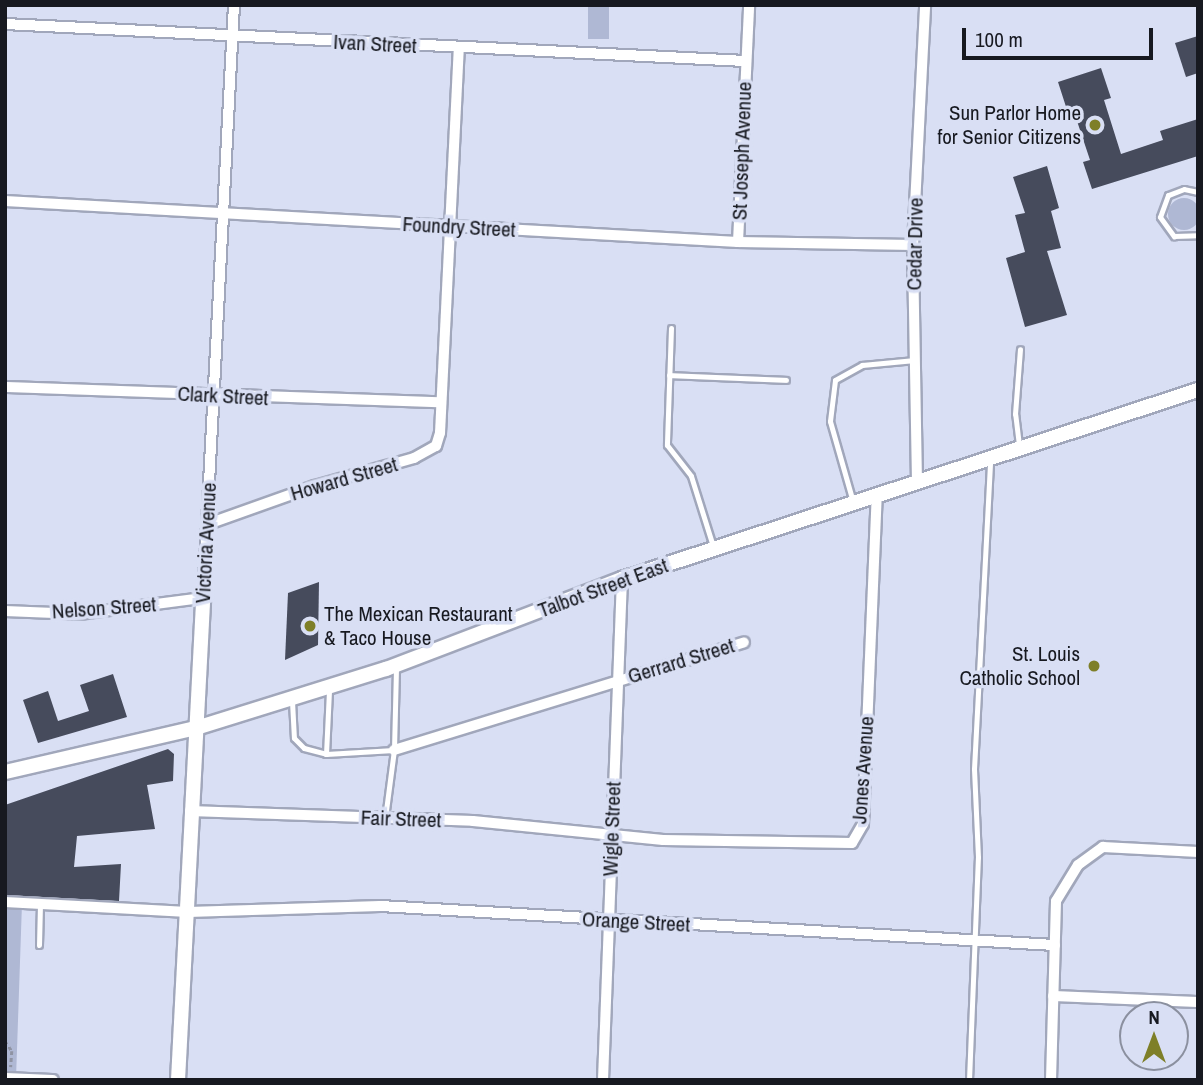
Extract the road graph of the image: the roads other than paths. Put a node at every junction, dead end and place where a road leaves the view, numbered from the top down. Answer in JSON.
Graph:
{"nodes":[{"id":1,"x":234,"y":5,"type":"edge"},
{"id":2,"x":749,"y":5,"type":"edge"},
{"id":3,"x":925,"y":5,"type":"edge"},
{"id":4,"x":5,"y":24,"type":"edge"},
{"id":5,"x":232,"y":37,"type":"junction"},
{"id":6,"x":458,"y":48,"type":"junction"},
{"id":7,"x":746,"y":61,"type":"junction"},
{"id":8,"x":1198,"y":192,"type":"edge"},
{"id":9,"x":5,"y":201,"type":"edge"},
{"id":10,"x":222,"y":214,"type":"junction"},
{"id":11,"x":450,"y":227,"type":"junction"},
{"id":12,"x":1197,"y":236,"type":"edge"},
{"id":13,"x":738,"y":242,"type":"junction"},
{"id":14,"x":913,"y":245,"type":"junction"},
{"id":15,"x":671,"y":328,"type":"dead end"},
{"id":16,"x":1020,"y":349,"type":"dead end"},
{"id":17,"x":915,"y":360,"type":"junction"},
{"id":18,"x":669,"y":375,"type":"junction"},
{"id":19,"x":786,"y":380,"type":"dead end"},
{"id":20,"x":5,"y":387,"type":"edge"},
{"id":21,"x":1198,"y":390,"type":"edge"},
{"id":22,"x":212,"y":395,"type":"junction"},
{"id":23,"x":441,"y":402,"type":"junction"},
{"id":24,"x":1020,"y":449,"type":"junction"},
{"id":25,"x":990,"y":459,"type":"junction"},
{"id":26,"x":917,"y":482,"type":"junction"},
{"id":27,"x":877,"y":496,"type":"junction"},
{"id":28,"x":853,"y":504,"type":"junction"},
{"id":29,"x":208,"y":524,"type":"junction"},
{"id":30,"x":714,"y":549,"type":"junction"},
{"id":31,"x":622,"y":579,"type":"junction"},
{"id":32,"x":203,"y":598,"type":"junction"},
{"id":33,"x":5,"y":611,"type":"edge"},
{"id":34,"x":744,"y":642,"type":"dead end"},
{"id":35,"x":396,"y":665,"type":"junction"},
{"id":36,"x":618,"y":680,"type":"junction"},
{"id":37,"x":330,"y":686,"type":"junction"},
{"id":38,"x":292,"y":698,"type":"junction"},
{"id":39,"x":196,"y":727,"type":"junction"},
{"id":40,"x":394,"y":750,"type":"junction"},
{"id":41,"x":326,"y":754,"type":"junction"},
{"id":42,"x":5,"y":772,"type":"edge"},
{"id":43,"x":190,"y":811,"type":"junction"},
{"id":44,"x":385,"y":818,"type":"junction"},
{"id":45,"x":612,"y":834,"type":"junction"},
{"id":46,"x":1198,"y":852,"type":"edge"},
{"id":47,"x":5,"y":902,"type":"edge"},
{"id":48,"x":40,"y":904,"type":"junction"},
{"id":49,"x":188,"y":912,"type":"junction"},
{"id":50,"x":608,"y":921,"type":"junction"},
{"id":51,"x":975,"y":939,"type":"junction"},
{"id":52,"x":39,"y":945,"type":"dead end"},
{"id":53,"x":1055,"y":945,"type":"junction"},
{"id":54,"x":1053,"y":996,"type":"junction"},
{"id":55,"x":1198,"y":1002,"type":"edge"},
{"id":56,"x":8,"y":1078,"type":"edge"},
{"id":57,"x":53,"y":1080,"type":"edge"},
{"id":58,"x":178,"y":1080,"type":"edge"},
{"id":59,"x":603,"y":1080,"type":"edge"},
{"id":60,"x":969,"y":1080,"type":"edge"},
{"id":61,"x":1051,"y":1080,"type":"edge"}],
"edges":[{"from":1,"to":5,"type":"street","name":"Victoria Avenue"},
{"from":2,"to":7,"type":"street","name":"St Joseph Avenue"},
{"from":3,"to":14,"type":"street","name":"Cedar Drive"},
{"from":4,"to":5,"type":"street","name":"Ivan Street"},
{"from":5,"to":6,"type":"street","name":"Ivan Street"},
{"from":5,"to":10,"type":"street","name":"Victoria Avenue"},
{"from":6,"to":7,"type":"street","name":"Ivan Street"},
{"from":6,"to":11,"type":"street","name":"Howard Street"},
{"from":7,"to":13,"type":"street","name":"St Joseph Avenue"},
{"from":8,"to":12,"type":"lane"},
{"from":9,"to":10,"type":"street","name":"Foundry Street"},
{"from":10,"to":11,"type":"street","name":"Foundry Street"},
{"from":10,"to":22,"type":"street","name":"Victoria Avenue"},
{"from":11,"to":13,"type":"street","name":"Foundry Street"},
{"from":11,"to":23,"type":"street","name":"Howard Street"},
{"from":13,"to":14,"type":"street","name":"Foundry Street"},
{"from":14,"to":17,"type":"street","name":"Cedar Drive"},
{"from":15,"to":18,"type":"lane"},
{"from":16,"to":24,"type":"lane"},
{"from":17,"to":26,"type":"street","name":"Cedar Drive"},
{"from":17,"to":28,"type":"lane"},
{"from":18,"to":19,"type":"lane"},
{"from":18,"to":30,"type":"lane"},
{"from":20,"to":22,"type":"street","name":"Clark Street"},
{"from":21,"to":24,"type":"main road","name":"Talbot Street East"},
{"from":22,"to":23,"type":"street","name":"Clark Street"},
{"from":22,"to":29,"type":"street","name":"Victoria Avenue"},
{"from":23,"to":29,"type":"street","name":"Howard Street"},
{"from":24,"to":25,"type":"main road","name":"Talbot Street East"},
{"from":25,"to":26,"type":"main road","name":"Talbot Street East"},
{"from":25,"to":51,"type":"lane"},
{"from":26,"to":27,"type":"main road","name":"Talbot Street East"},
{"from":27,"to":28,"type":"main road","name":"Talbot Street East"},
{"from":27,"to":45,"type":"street","name":"Jones Avenue"},
{"from":28,"to":30,"type":"main road","name":"Talbot Street East"},
{"from":29,"to":32,"type":"street","name":"Victoria Avenue"},
{"from":30,"to":31,"type":"main road","name":"Talbot Street East"},
{"from":31,"to":35,"type":"main road","name":"Talbot Street East"},
{"from":31,"to":36,"type":"street","name":"Wigle Street"},
{"from":32,"to":33,"type":"street","name":"Nelson Street"},
{"from":32,"to":39,"type":"main road","name":"Victoria Avenue"},
{"from":34,"to":36,"type":"street","name":"Gerrard Street"},
{"from":35,"to":37,"type":"main road","name":"Talbot Street East"},
{"from":35,"to":40,"type":"lane"},
{"from":36,"to":40,"type":"street","name":"Gerrard Street"},
{"from":36,"to":45,"type":"street","name":"Wigle Street"},
{"from":37,"to":38,"type":"main road","name":"Talbot Street East"},
{"from":37,"to":41,"type":"lane"},
{"from":38,"to":39,"type":"main road","name":"Talbot Street East"},
{"from":38,"to":41,"type":"lane"},
{"from":39,"to":42,"type":"main road","name":"Talbot Street East"},
{"from":39,"to":43,"type":"main road","name":"Victoria Avenue"},
{"from":40,"to":41,"type":"lane"},
{"from":40,"to":44,"type":"lane"},
{"from":43,"to":44,"type":"street","name":"Fair Street"},
{"from":43,"to":49,"type":"main road","name":"Victoria Avenue"},
{"from":44,"to":45,"type":"street","name":"Fair Street"},
{"from":45,"to":50,"type":"street","name":"Wigle Street"},
{"from":46,"to":53,"type":"street"},
{"from":47,"to":48,"type":"street","name":"Orange Street"},
{"from":48,"to":49,"type":"street","name":"Orange Street"},
{"from":48,"to":52,"type":"lane"},
{"from":49,"to":50,"type":"street","name":"Orange Street"},
{"from":49,"to":58,"type":"main road","name":"Victoria Avenue"},
{"from":50,"to":51,"type":"street","name":"Orange Street"},
{"from":50,"to":59,"type":"street","name":"Wigle Street"},
{"from":51,"to":53,"type":"street","name":"Orange Street"},
{"from":51,"to":60,"type":"lane"},
{"from":53,"to":54,"type":"street"},
{"from":54,"to":55,"type":"street"},
{"from":54,"to":61,"type":"street"},
{"from":56,"to":57,"type":"street"}]}
